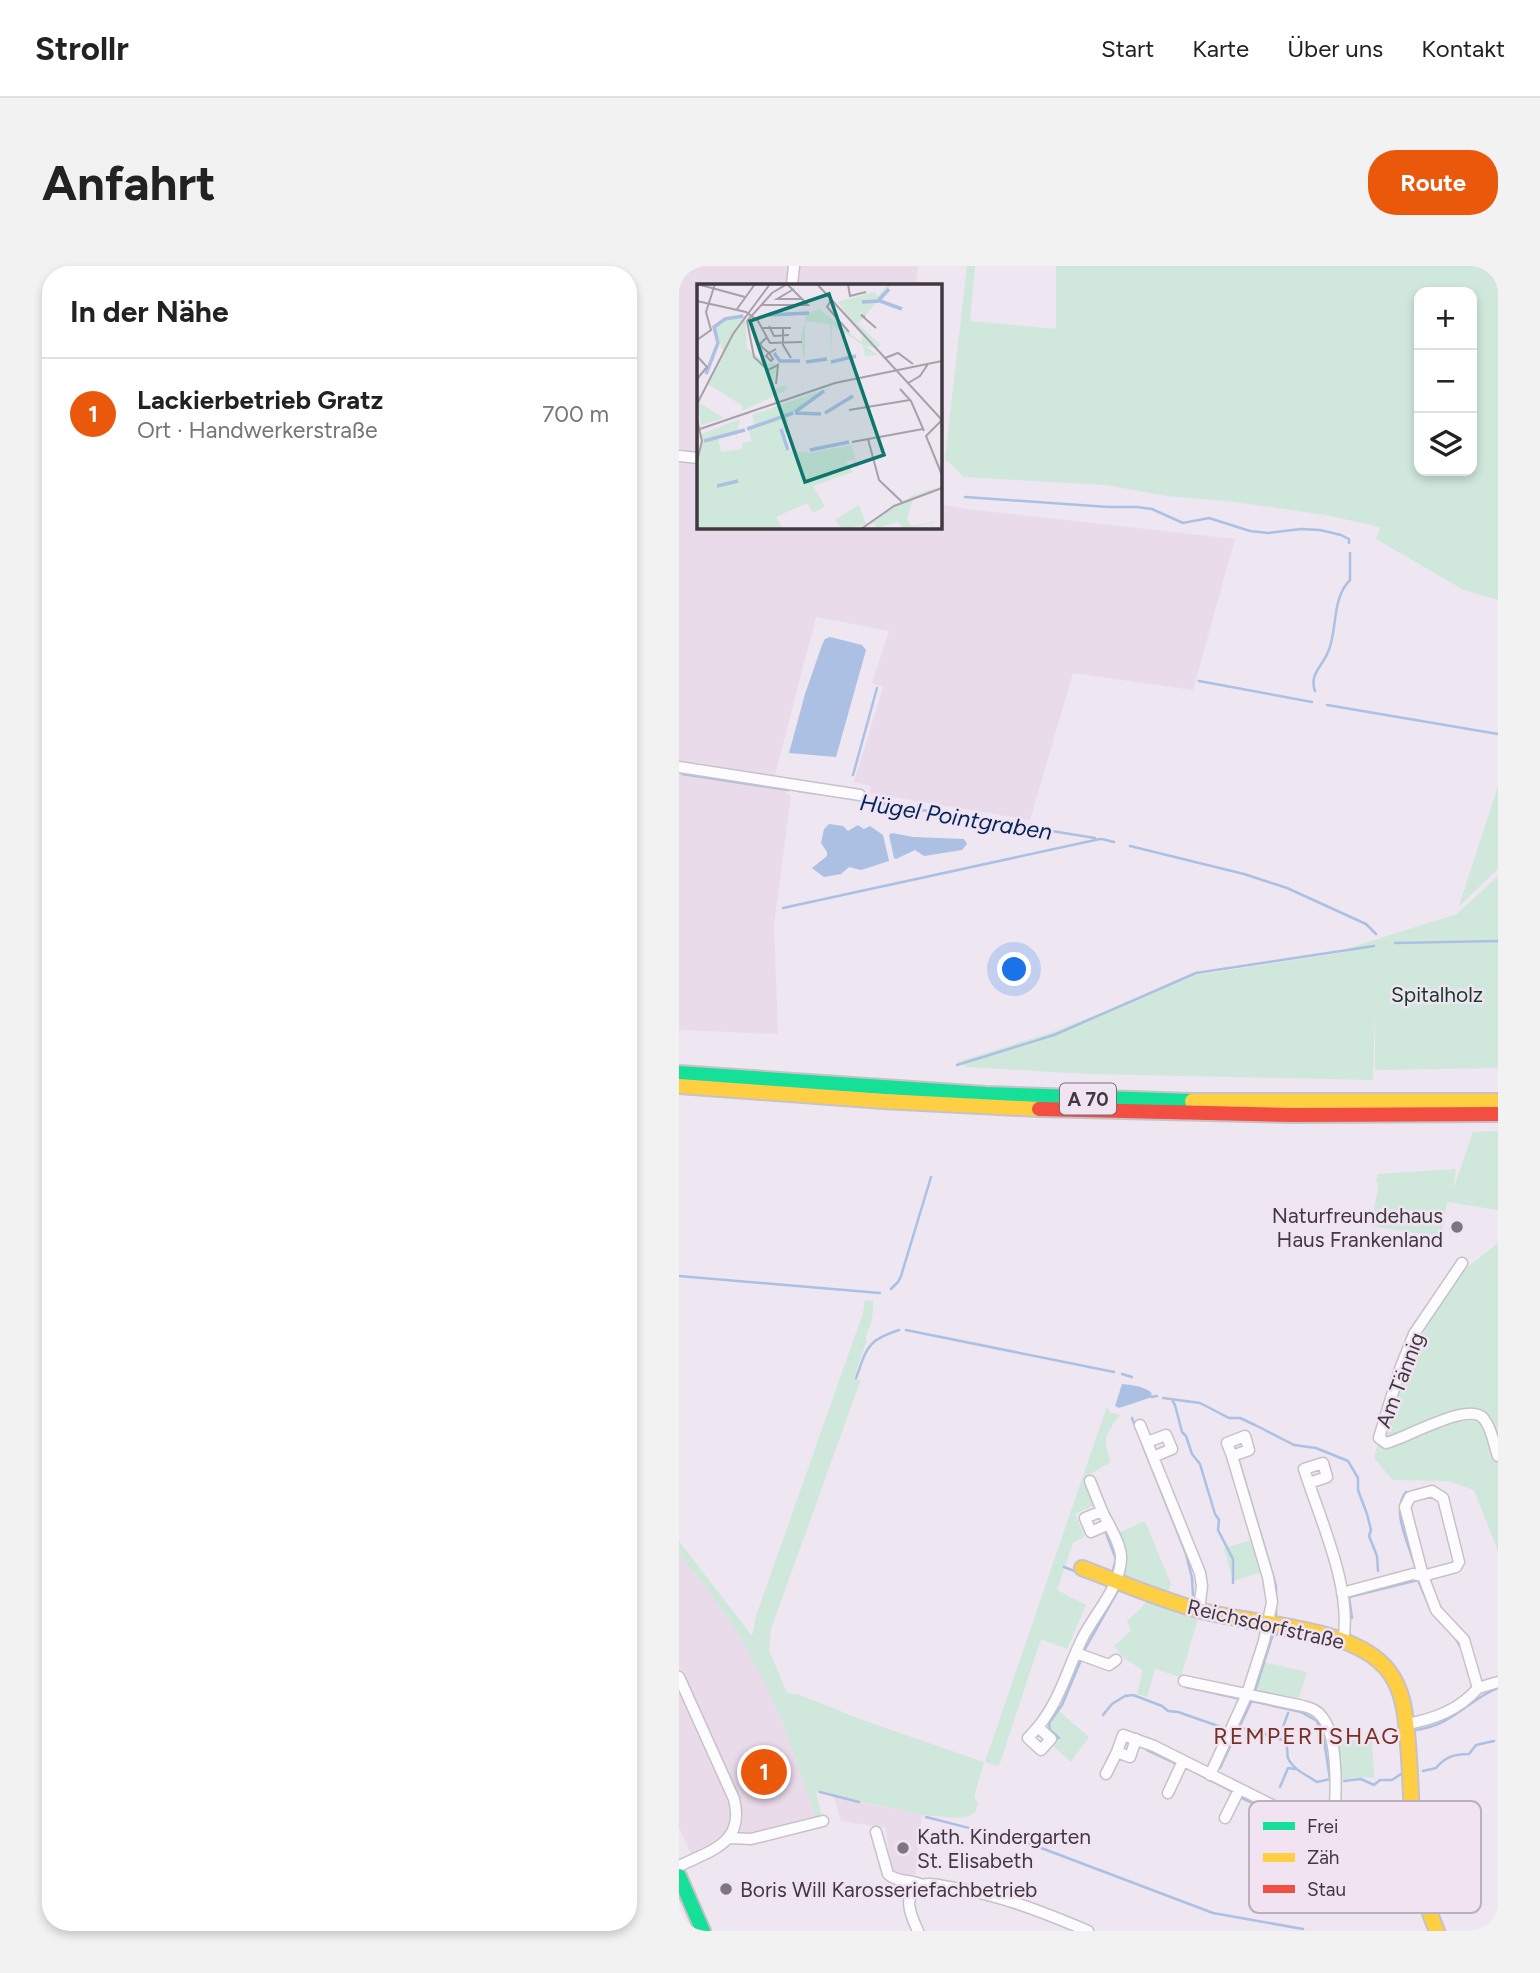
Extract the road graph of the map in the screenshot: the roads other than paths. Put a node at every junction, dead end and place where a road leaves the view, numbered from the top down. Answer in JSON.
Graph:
{"nodes":[{"id":1,"x":793,"y":266,"type":"edge"},
{"id":2,"x":792,"y":284,"type":"edge"},
{"id":3,"x":679,"y":456,"type":"edge"},
{"id":4,"x":697,"y":458,"type":"edge"},
{"id":5,"x":679,"y":767,"type":"edge"},
{"id":6,"x":860,"y":795,"type":"dead end"},
{"id":7,"x":679,"y":1073,"type":"edge"},
{"id":8,"x":679,"y":1086,"type":"edge"},
{"id":9,"x":1498,"y":1101,"type":"edge"},
{"id":10,"x":1498,"y":1114,"type":"edge"},
{"id":11,"x":1462,"y":1263,"type":"dead end"},
{"id":12,"x":1140,"y":1425,"type":"dead end"},
{"id":13,"x":1147,"y":1442,"type":"junction"},
{"id":14,"x":1232,"y":1456,"type":"dead end"},
{"id":15,"x":1498,"y":1456,"type":"edge"},
{"id":16,"x":1153,"y":1457,"type":"junction"},
{"id":17,"x":1090,"y":1482,"type":"dead end"},
{"id":18,"x":1309,"y":1483,"type":"dead end"},
{"id":19,"x":1102,"y":1511,"type":"junction"},
{"id":20,"x":1109,"y":1524,"type":"junction"},
{"id":21,"x":1082,"y":1568,"type":"dead end"},
{"id":22,"x":1423,"y":1576,"type":"junction"},
{"id":23,"x":1116,"y":1581,"type":"junction"},
{"id":24,"x":1342,"y":1593,"type":"junction"},
{"id":25,"x":1199,"y":1610,"type":"junction"},
{"id":26,"x":1267,"y":1625,"type":"junction"},
{"id":27,"x":1343,"y":1641,"type":"junction"},
{"id":28,"x":1076,"y":1653,"type":"junction"},
{"id":29,"x":1115,"y":1660,"type":"dead end"},
{"id":30,"x":679,"y":1677,"type":"edge"},
{"id":31,"x":1184,"y":1681,"type":"dead end"},
{"id":32,"x":1498,"y":1682,"type":"edge"},
{"id":33,"x":1478,"y":1688,"type":"junction"},
{"id":34,"x":1247,"y":1694,"type":"junction"},
{"id":35,"x":1407,"y":1724,"type":"junction"},
{"id":36,"x":1038,"y":1727,"type":"dead end"},
{"id":37,"x":1183,"y":1760,"type":"junction"},
{"id":38,"x":1106,"y":1774,"type":"dead end"},
{"id":39,"x":1210,"y":1775,"type":"junction"},
{"id":40,"x":1239,"y":1790,"type":"junction"},
{"id":41,"x":1168,"y":1793,"type":"dead end"},
{"id":42,"x":1262,"y":1801,"type":"edge"},
{"id":43,"x":1336,"y":1801,"type":"edge"},
{"id":44,"x":1410,"y":1801,"type":"edge"},
{"id":45,"x":1225,"y":1818,"type":"dead end"},
{"id":46,"x":823,"y":1821,"type":"dead end"},
{"id":47,"x":876,"y":1832,"type":"dead end"},
{"id":48,"x":730,"y":1838,"type":"junction"},
{"id":49,"x":679,"y":1866,"type":"edge"},
{"id":50,"x":679,"y":1876,"type":"edge"},
{"id":51,"x":922,"y":1885,"type":"junction"},
{"id":52,"x":682,"y":1893,"type":"edge"},
{"id":53,"x":1428,"y":1913,"type":"edge"},
{"id":54,"x":703,"y":1931,"type":"edge"},
{"id":55,"x":918,"y":1931,"type":"edge"},
{"id":56,"x":1089,"y":1931,"type":"edge"},
{"id":57,"x":1437,"y":1931,"type":"edge"}],
"edges":[{"from":1,"to":2,"type":"street"},
{"from":3,"to":4,"type":"street"},
{"from":5,"to":6,"type":"street"},
{"from":7,"to":9,"type":"main road","number":"A 70"},
{"from":8,"to":10,"type":"main road","number":"A 70"},
{"from":11,"to":15,"type":"street","name":"Am Tännig"},
{"from":12,"to":13,"type":"street"},
{"from":13,"to":16,"type":"street"},
{"from":13,"to":16,"type":"street"},
{"from":14,"to":26,"type":"street"},
{"from":16,"to":25,"type":"street"},
{"from":17,"to":19,"type":"street"},
{"from":18,"to":24,"type":"street"},
{"from":19,"to":20,"type":"street"},
{"from":19,"to":20,"type":"street"},
{"from":20,"to":23,"type":"street"},
{"from":21,"to":23,"type":"main road","name":"Reichsdorfstraße"},
{"from":22,"to":22,"type":"street"},
{"from":22,"to":24,"type":"street"},
{"from":22,"to":33,"type":"street"},
{"from":23,"to":25,"type":"main road","name":"Reichsdorfstraße"},
{"from":23,"to":28,"type":"street"},
{"from":24,"to":27,"type":"street"},
{"from":25,"to":26,"type":"main road","name":"Reichsdorfstraße"},
{"from":26,"to":27,"type":"main road","name":"Reichsdorfstraße"},
{"from":26,"to":34,"type":"street"},
{"from":27,"to":35,"type":"main road","name":"Reichsdorfstraße"},
{"from":28,"to":29,"type":"street"},
{"from":28,"to":36,"type":"street"},
{"from":30,"to":48,"type":"street"},
{"from":31,"to":34,"type":"street"},
{"from":32,"to":33,"type":"street"},
{"from":33,"to":35,"type":"street"},
{"from":34,"to":39,"type":"street"},
{"from":34,"to":43,"type":"street"},
{"from":35,"to":44,"type":"main road","name":"Reichsdorfstraße"},
{"from":37,"to":38,"type":"street"},
{"from":37,"to":39,"type":"street"},
{"from":37,"to":41,"type":"street"},
{"from":39,"to":40,"type":"street"},
{"from":40,"to":42,"type":"street"},
{"from":40,"to":45,"type":"street"},
{"from":46,"to":48,"type":"street"},
{"from":47,"to":51,"type":"street"},
{"from":48,"to":49,"type":"street"},
{"from":50,"to":52,"type":"main road"},
{"from":51,"to":55,"type":"street"},
{"from":51,"to":56,"type":"street"},
{"from":52,"to":54,"type":"main road"},
{"from":53,"to":57,"type":"main road","name":"Reichsdorfstraße"}]}
